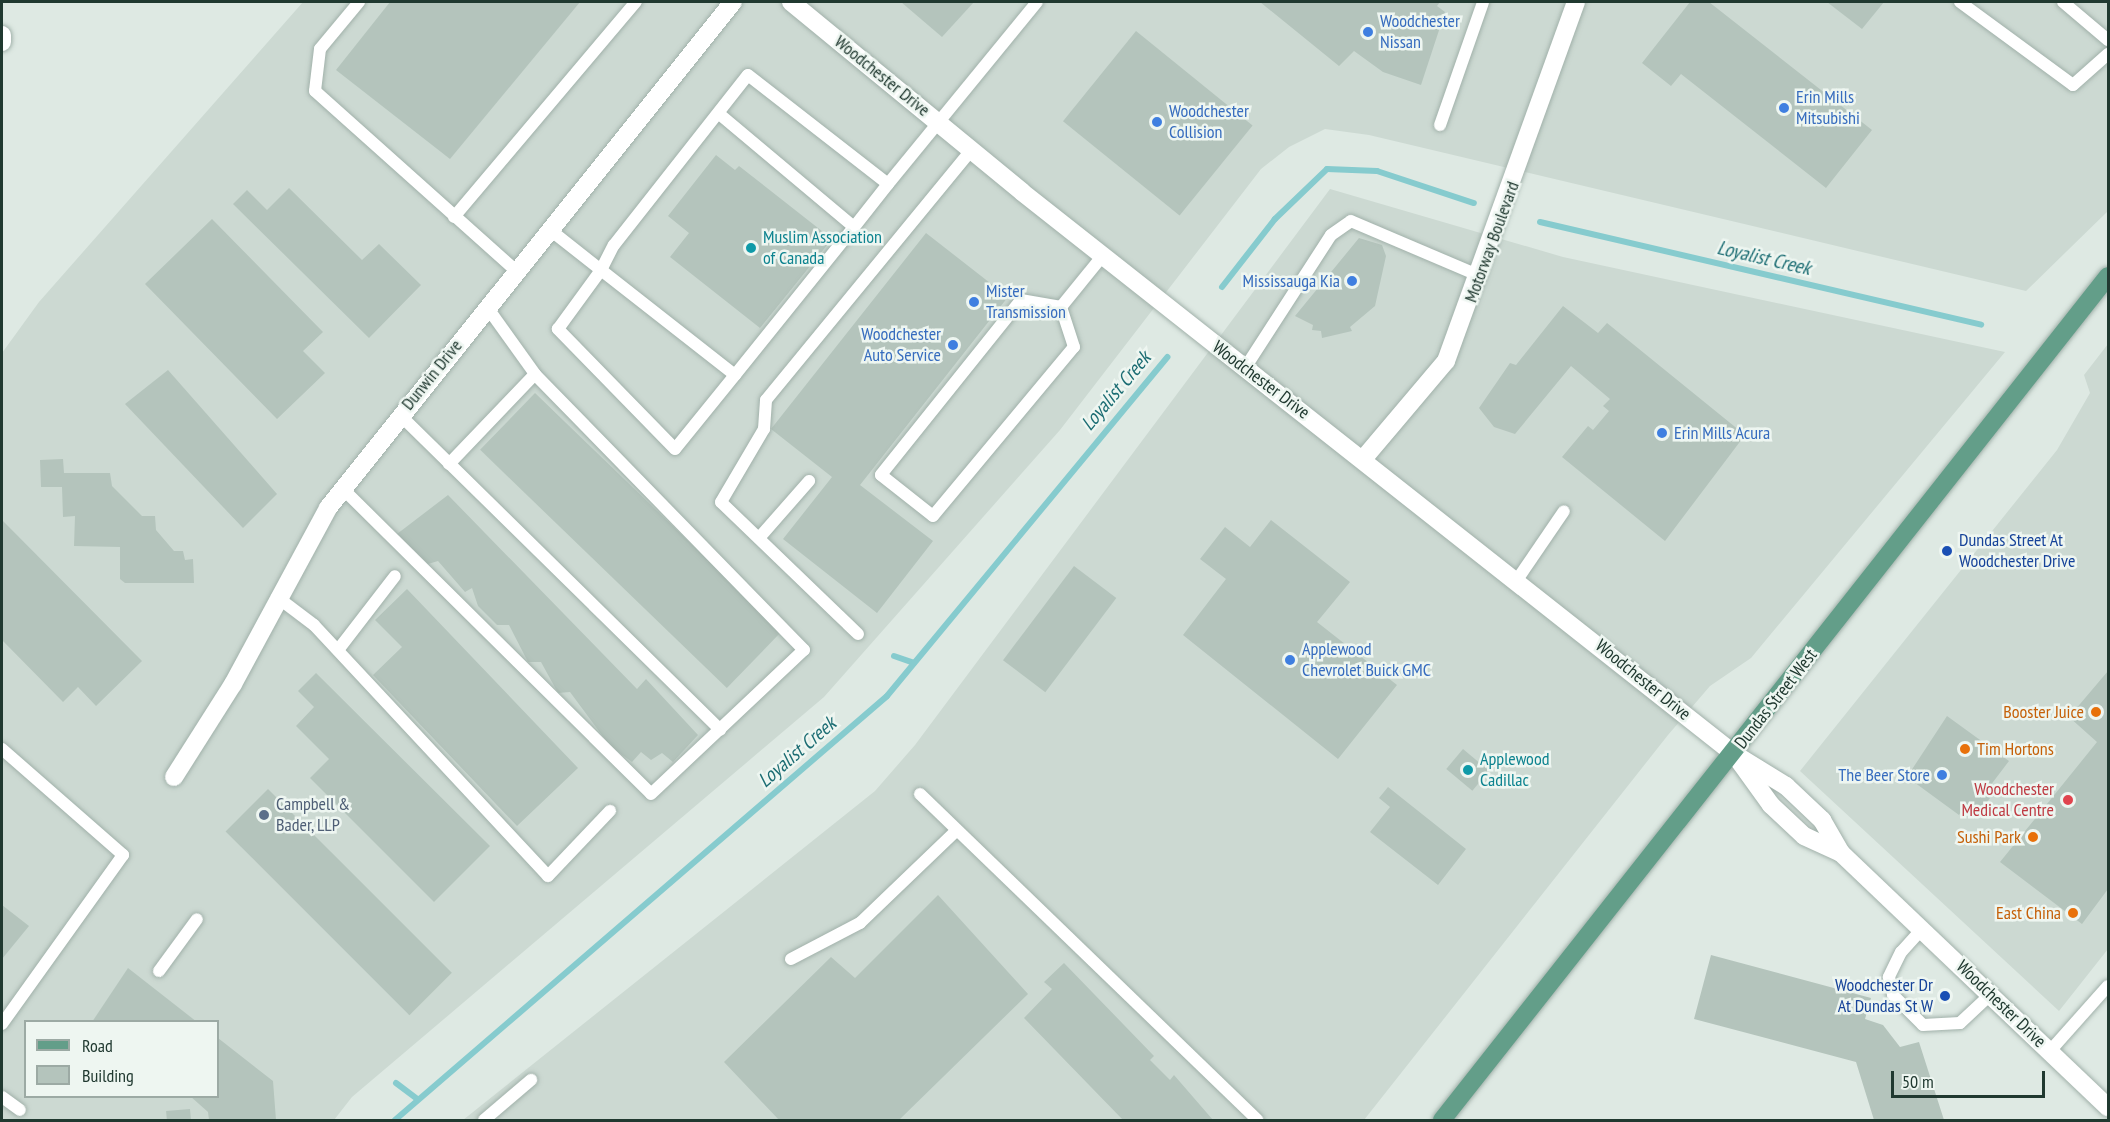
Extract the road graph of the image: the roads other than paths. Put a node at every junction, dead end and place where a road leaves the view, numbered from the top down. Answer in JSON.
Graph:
{"nodes":[{"id":1,"x":358,"y":2,"type":"edge"},
{"id":2,"x":636,"y":2,"type":"edge"},
{"id":3,"x":733,"y":2,"type":"edge"},
{"id":4,"x":791,"y":2,"type":"edge"},
{"id":5,"x":1037,"y":2,"type":"edge"},
{"id":6,"x":1482,"y":2,"type":"edge"},
{"id":7,"x":1576,"y":2,"type":"edge"},
{"id":8,"x":1960,"y":2,"type":"edge"},
{"id":9,"x":2063,"y":2,"type":"edge"},
{"id":10,"x":2,"y":35,"type":"edge"},
{"id":11,"x":2109,"y":40,"type":"edge"},
{"id":12,"x":2,"y":42,"type":"edge"},
{"id":13,"x":2109,"y":54,"type":"edge"},
{"id":14,"x":718,"y":113,"type":"junction"},
{"id":15,"x":939,"y":123,"type":"junction"},
{"id":16,"x":1440,"y":125,"type":"dead end"},
{"id":17,"x":972,"y":148,"type":"junction"},
{"id":18,"x":888,"y":184,"type":"junction"},
{"id":19,"x":454,"y":217,"type":"junction"},
{"id":20,"x":854,"y":227,"type":"junction"},
{"id":21,"x":549,"y":229,"type":"junction"},
{"id":22,"x":1104,"y":254,"type":"junction"},
{"id":23,"x":601,"y":270,"type":"junction"},
{"id":24,"x":516,"y":271,"type":"junction"},
{"id":25,"x":1480,"y":276,"type":"junction"},
{"id":26,"x":2109,"y":276,"type":"edge"},
{"id":27,"x":487,"y":307,"type":"junction"},
{"id":28,"x":1061,"y":307,"type":"junction"},
{"id":29,"x":1245,"y":368,"type":"junction"},
{"id":30,"x":535,"y":374,"type":"junction"},
{"id":31,"x":735,"y":375,"type":"junction"},
{"id":32,"x":400,"y":415,"type":"junction"},
{"id":33,"x":1364,"y":458,"type":"junction"},
{"id":34,"x":449,"y":464,"type":"junction"},
{"id":35,"x":809,"y":481,"type":"dead end"},
{"id":36,"x":343,"y":489,"type":"junction"},
{"id":37,"x":1564,"y":511,"type":"dead end"},
{"id":38,"x":759,"y":538,"type":"junction"},
{"id":39,"x":394,"y":576,"type":"dead end"},
{"id":40,"x":1517,"y":580,"type":"junction"},
{"id":41,"x":277,"y":597,"type":"junction"},
{"id":42,"x":858,"y":634,"type":"dead end"},
{"id":43,"x":338,"y":650,"type":"junction"},
{"id":44,"x":720,"y":730,"type":"junction"},
{"id":45,"x":2,"y":749,"type":"edge"},
{"id":46,"x":1734,"y":754,"type":"junction"},
{"id":47,"x":174,"y":777,"type":"dead end"},
{"id":48,"x":920,"y":794,"type":"dead end"},
{"id":49,"x":610,"y":811,"type":"dead end"},
{"id":50,"x":957,"y":830,"type":"junction"},
{"id":51,"x":197,"y":919,"type":"dead end"},
{"id":52,"x":1922,"y":929,"type":"junction"},
{"id":53,"x":791,"y":959,"type":"dead end"},
{"id":54,"x":159,"y":971,"type":"dead end"},
{"id":55,"x":2109,"y":986,"type":"edge"},
{"id":56,"x":1991,"y":994,"type":"junction"},
{"id":57,"x":2,"y":1024,"type":"edge"},
{"id":58,"x":2050,"y":1051,"type":"junction"},
{"id":59,"x":531,"y":1080,"type":"dead end"},
{"id":60,"x":2,"y":1097,"type":"edge"},
{"id":61,"x":2109,"y":1107,"type":"edge"},
{"id":62,"x":20,"y":1110,"type":"dead end"},
{"id":63,"x":484,"y":1120,"type":"edge"},
{"id":64,"x":1257,"y":1120,"type":"edge"},
{"id":65,"x":1442,"y":1120,"type":"edge"}],
"edges":[{"from":1,"to":19,"type":"lane"},
{"from":2,"to":19,"type":"lane"},
{"from":3,"to":21,"type":"street","name":"Dunwin Drive"},
{"from":4,"to":15,"type":"street","name":"Woodchester Drive"},
{"from":5,"to":15,"type":"lane"},
{"from":6,"to":16,"type":"lane"},
{"from":7,"to":25,"type":"street","name":"Motorway Boulevard"},
{"from":8,"to":13,"type":"lane"},
{"from":9,"to":11,"type":"lane"},
{"from":10,"to":12,"type":"street"},
{"from":14,"to":18,"type":"lane"},
{"from":14,"to":20,"type":"lane"},
{"from":14,"to":23,"type":"lane"},
{"from":15,"to":17,"type":"street","name":"Woodchester Drive"},
{"from":15,"to":18,"type":"lane"},
{"from":17,"to":22,"type":"street","name":"Woodchester Drive"},
{"from":17,"to":38,"type":"lane"},
{"from":18,"to":20,"type":"lane"},
{"from":19,"to":24,"type":"lane"},
{"from":20,"to":31,"type":"lane"},
{"from":21,"to":23,"type":"lane"},
{"from":21,"to":24,"type":"street","name":"Dunwin Drive"},
{"from":22,"to":28,"type":"lane"},
{"from":22,"to":29,"type":"street","name":"Woodchester Drive"},
{"from":23,"to":31,"type":"lane"},
{"from":23,"to":31,"type":"lane"},
{"from":24,"to":27,"type":"street","name":"Dunwin Drive"},
{"from":25,"to":29,"type":"lane"},
{"from":25,"to":33,"type":"street","name":"Motorway Boulevard"},
{"from":26,"to":46,"type":"main road","name":"Dundas Street West"},
{"from":27,"to":30,"type":"lane"},
{"from":27,"to":32,"type":"street","name":"Dunwin Drive"},
{"from":28,"to":28,"type":"lane"},
{"from":29,"to":33,"type":"street","name":"Woodchester Drive"},
{"from":30,"to":34,"type":"lane"},
{"from":30,"to":44,"type":"lane"},
{"from":32,"to":34,"type":"lane"},
{"from":32,"to":36,"type":"street","name":"Dunwin Drive"},
{"from":33,"to":40,"type":"street","name":"Woodchester Drive"},
{"from":34,"to":44,"type":"lane"},
{"from":35,"to":38,"type":"lane"},
{"from":36,"to":41,"type":"street","name":"Dunwin Drive"},
{"from":36,"to":44,"type":"lane"},
{"from":37,"to":40,"type":"lane"},
{"from":38,"to":42,"type":"lane"},
{"from":39,"to":43,"type":"lane"},
{"from":40,"to":46,"type":"street","name":"Woodchester Drive"},
{"from":41,"to":43,"type":"lane"},
{"from":41,"to":47,"type":"street","name":"Dunwin Drive"},
{"from":43,"to":49,"type":"lane"},
{"from":45,"to":57,"type":"lane"},
{"from":46,"to":52,"type":"street","name":"Woodchester Drive"},
{"from":46,"to":65,"type":"main road","name":"Dundas Street West"},
{"from":48,"to":50,"type":"lane"},
{"from":50,"to":53,"type":"lane"},
{"from":50,"to":64,"type":"lane"},
{"from":51,"to":54,"type":"lane"},
{"from":52,"to":56,"type":"street","name":"Woodchester Drive"},
{"from":52,"to":56,"type":"lane"},
{"from":55,"to":58,"type":"lane"},
{"from":56,"to":58,"type":"street","name":"Woodchester Drive"},
{"from":58,"to":61,"type":"street","name":"Woodchester Drive"},
{"from":59,"to":63,"type":"lane"},
{"from":60,"to":62,"type":"lane"}]}
